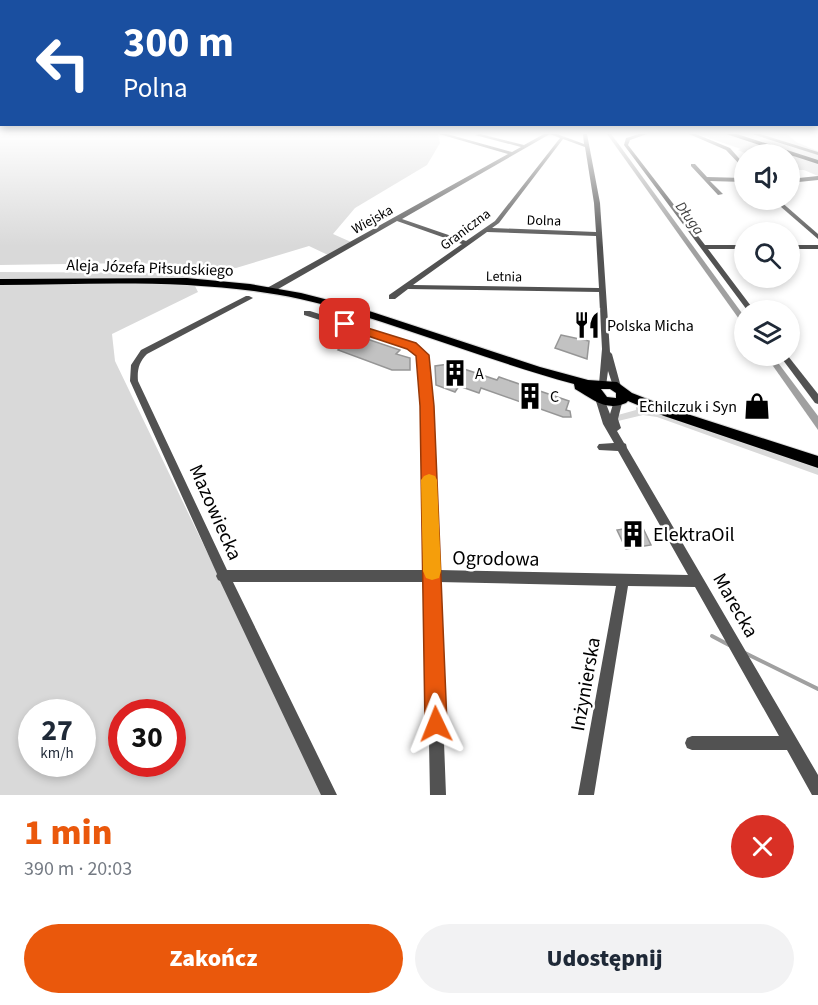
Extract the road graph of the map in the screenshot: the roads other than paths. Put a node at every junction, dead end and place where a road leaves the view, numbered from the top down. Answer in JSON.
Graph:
{"nodes":[{"id":1,"x":482,"y":171,"type":"edge"},
{"id":2,"x":539,"y":171,"type":"edge"},
{"id":3,"x":592,"y":171,"type":"edge"},
{"id":4,"x":646,"y":171,"type":"edge"},
{"id":5,"x":699,"y":171,"type":"edge"},
{"id":6,"x":706,"y":179,"type":"junction"},
{"id":7,"x":734,"y":180,"type":"edge"},
{"id":8,"x":816,"y":180,"type":"edge"},
{"id":9,"x":800,"y":181,"type":"edge"},
{"id":10,"x":720,"y":194,"type":"dead end"},
{"id":11,"x":787,"y":210,"type":"edge"},
{"id":12,"x":397,"y":219,"type":"junction"},
{"id":13,"x":488,"y":230,"type":"junction"},
{"id":14,"x":598,"y":234,"type":"junction"},
{"id":15,"x":818,"y":237,"type":"edge"},
{"id":16,"x":468,"y":244,"type":"junction"},
{"id":17,"x":703,"y":247,"type":"junction"},
{"id":18,"x":734,"y":247,"type":"edge"},
{"id":19,"x":818,"y":247,"type":"edge"},
{"id":20,"x":800,"y":248,"type":"edge"},
{"id":21,"x":0,"y":282,"type":"edge"},
{"id":22,"x":406,"y":287,"type":"junction"},
{"id":23,"x":270,"y":290,"type":"junction"},
{"id":24,"x":602,"y":290,"type":"junction"},
{"id":25,"x":392,"y":297,"type":"dead end"},
{"id":26,"x":249,"y":298,"type":"dead end"},
{"id":27,"x":743,"y":300,"type":"edge"},
{"id":28,"x":307,"y":313,"type":"dead end"},
{"id":29,"x":391,"y":321,"type":"junction"},
{"id":30,"x":380,"y":336,"type":"junction"},
{"id":31,"x":606,"y":349,"type":"junction"},
{"id":32,"x":792,"y":366,"type":"edge"},
{"id":33,"x":600,"y":391,"type":"junction"},
{"id":34,"x":619,"y":396,"type":"junction"},
{"id":35,"x":818,"y":401,"type":"edge"},
{"id":36,"x":621,"y":443,"type":"junction"},
{"id":37,"x":602,"y":447,"type":"dead end"},
{"id":38,"x":818,"y":462,"type":"edge"},
{"id":39,"x":222,"y":576,"type":"junction"},
{"id":40,"x":432,"y":576,"type":"junction"},
{"id":41,"x":623,"y":580,"type":"junction"},
{"id":42,"x":698,"y":581,"type":"junction"},
{"id":43,"x":692,"y":743,"type":"dead end"},
{"id":44,"x":791,"y":743,"type":"junction"},
{"id":45,"x":818,"y":790,"type":"edge"},
{"id":46,"x":329,"y":795,"type":"edge"},
{"id":47,"x":438,"y":795,"type":"edge"},
{"id":48,"x":586,"y":795,"type":"edge"}],
"edges":[{"from":1,"to":12,"type":"street","name":"Wiejska"},
{"from":2,"to":13,"type":"street","name":"Graniczna"},
{"from":3,"to":14,"type":"street","name":"Marecka"},
{"from":4,"to":17,"type":"street"},
{"from":5,"to":6,"type":"street"},
{"from":6,"to":7,"type":"street"},
{"from":6,"to":10,"type":"street"},
{"from":8,"to":9,"type":"street"},
{"from":11,"to":15,"type":"street"},
{"from":12,"to":16,"type":"street"},
{"from":12,"to":23,"type":"street","name":"Wiejska"},
{"from":13,"to":14,"type":"street","name":"Dolna"},
{"from":13,"to":16,"type":"street","name":"Graniczna"},
{"from":14,"to":24,"type":"street","name":"Marecka"},
{"from":16,"to":22,"type":"street","name":"Graniczna"},
{"from":17,"to":18,"type":"street"},
{"from":17,"to":27,"type":"street"},
{"from":19,"to":20,"type":"street"},
{"from":21,"to":23,"type":"main road","name":"Aleja Józefa Piłsudskiego"},
{"from":22,"to":24,"type":"street","name":"Letnia"},
{"from":22,"to":25,"type":"street","name":"Graniczna"},
{"from":23,"to":29,"type":"main road","name":"Aleja Józefa Piłsudskiego"},
{"from":24,"to":31,"type":"street","name":"Marecka"},
{"from":26,"to":39,"type":"street","name":"Mazowiecka"},
{"from":28,"to":30,"type":"street"},
{"from":29,"to":30,"type":"street"},
{"from":29,"to":33,"type":"main road","name":"Aleja Józefa Piłsudskiego"},
{"from":30,"to":40,"type":"street"},
{"from":31,"to":33,"type":"street","name":"Marecka"},
{"from":31,"to":34,"type":"street","name":"Marecka"},
{"from":32,"to":35,"type":"street"},
{"from":33,"to":34,"type":"main road"},
{"from":33,"to":34,"type":"main road"},
{"from":33,"to":36,"type":"street","name":"Marecka"},
{"from":34,"to":36,"type":"street","name":"Marecka"},
{"from":34,"to":38,"type":"main road"},
{"from":36,"to":37,"type":"street"},
{"from":36,"to":42,"type":"street","name":"Marecka"},
{"from":39,"to":40,"type":"street","name":"Ogrodowa"},
{"from":39,"to":46,"type":"street","name":"Mazowiecka"},
{"from":40,"to":41,"type":"street","name":"Ogrodowa"},
{"from":40,"to":47,"type":"street"},
{"from":41,"to":42,"type":"street","name":"Ogrodowa"},
{"from":41,"to":48,"type":"street","name":"Inżynierska"},
{"from":42,"to":44,"type":"street","name":"Marecka"},
{"from":43,"to":44,"type":"street"},
{"from":44,"to":45,"type":"street","name":"Marecka"}]}
